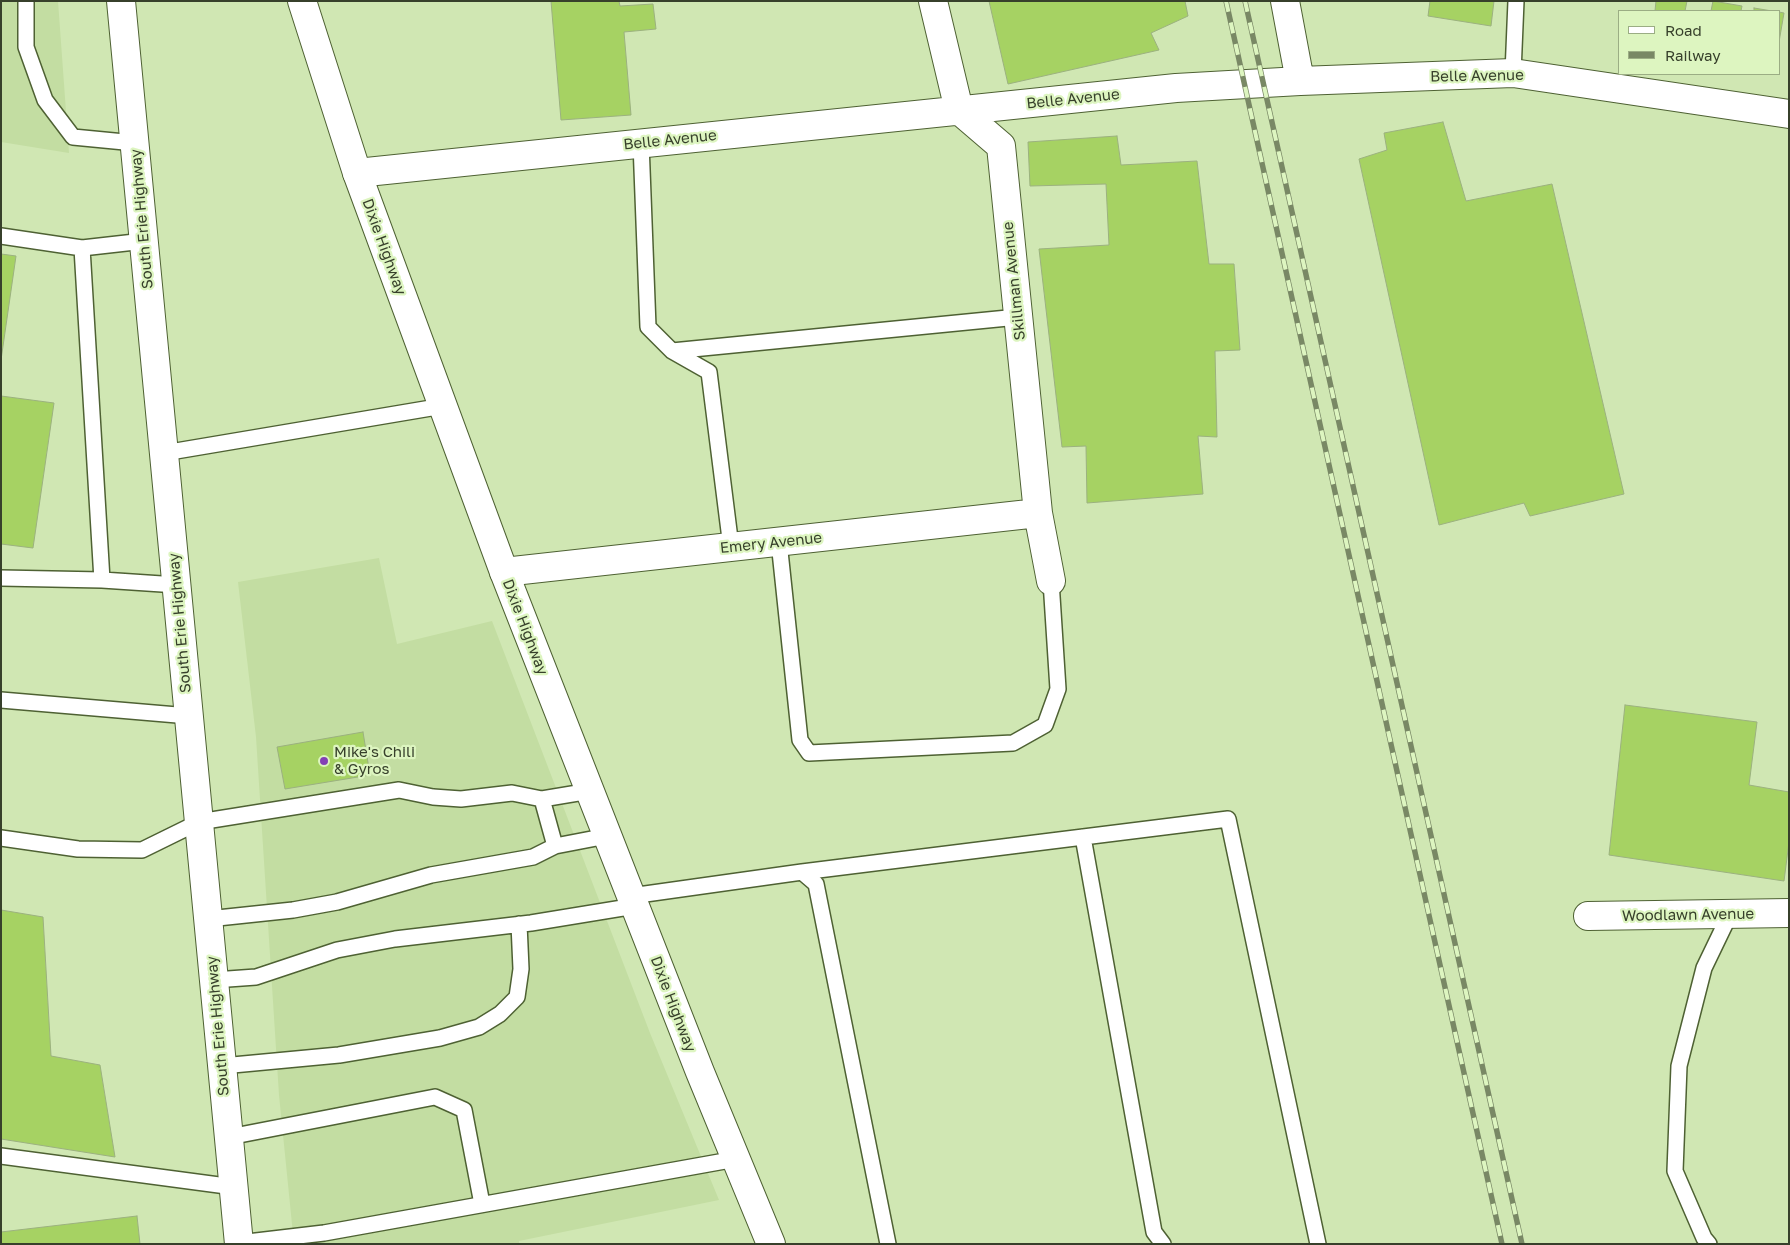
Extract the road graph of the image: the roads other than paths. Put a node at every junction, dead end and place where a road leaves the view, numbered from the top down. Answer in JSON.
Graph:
{"nodes":[{"id":1,"x":26,"y":1,"type":"edge"},
{"id":2,"x":122,"y":1,"type":"edge"},
{"id":3,"x":302,"y":1,"type":"edge"},
{"id":4,"x":933,"y":1,"type":"edge"},
{"id":5,"x":1285,"y":1,"type":"edge"},
{"id":6,"x":1516,"y":1,"type":"edge"},
{"id":7,"x":1513,"y":73,"type":"junction"},
{"id":8,"x":1300,"y":81,"type":"junction"},
{"id":9,"x":959,"y":110,"type":"junction"},
{"id":10,"x":1789,"y":114,"type":"edge"},
{"id":11,"x":135,"y":143,"type":"junction"},
{"id":12,"x":641,"y":143,"type":"junction"},
{"id":13,"x":357,"y":173,"type":"junction"},
{"id":14,"x":1,"y":236,"type":"edge"},
{"id":15,"x":144,"y":241,"type":"junction"},
{"id":16,"x":82,"y":248,"type":"junction"},
{"id":17,"x":1018,"y":317,"type":"junction"},
{"id":18,"x":672,"y":352,"type":"junction"},
{"id":19,"x":443,"y":406,"type":"junction"},
{"id":20,"x":164,"y":453,"type":"junction"},
{"id":21,"x":1038,"y":513,"type":"junction"},
{"id":22,"x":779,"y":542,"type":"junction"},
{"id":23,"x":731,"y":547,"type":"junction"},
{"id":24,"x":504,"y":572,"type":"junction"},
{"id":25,"x":1,"y":578,"type":"edge"},
{"id":26,"x":102,"y":580,"type":"junction"},
{"id":27,"x":1051,"y":581,"type":"joint"},
{"id":28,"x":176,"y":584,"type":"junction"},
{"id":29,"x":1,"y":700,"type":"edge"},
{"id":30,"x":189,"y":716,"type":"junction"},
{"id":31,"x":590,"y":791,"type":"junction"},
{"id":32,"x":542,"y":799,"type":"junction"},
{"id":33,"x":199,"y":822,"type":"junction"},
{"id":34,"x":607,"y":836,"type":"junction"},
{"id":35,"x":1083,"y":837,"type":"junction"},
{"id":36,"x":1,"y":838,"type":"edge"},
{"id":37,"x":555,"y":846,"type":"junction"},
{"id":38,"x":802,"y":872,"type":"junction"},
{"id":39,"x":633,"y":901,"type":"junction"},
{"id":40,"x":1789,"y":913,"type":"edge"},
{"id":41,"x":1730,"y":914,"type":"junction"},
{"id":42,"x":1588,"y":916,"type":"dead end"},
{"id":43,"x":208,"y":919,"type":"junction"},
{"id":44,"x":519,"y":924,"type":"junction"},
{"id":45,"x":214,"y":980,"type":"junction"},
{"id":46,"x":222,"y":1066,"type":"junction"},
{"id":47,"x":229,"y":1137,"type":"junction"},
{"id":48,"x":1,"y":1156,"type":"edge"},
{"id":49,"x":736,"y":1159,"type":"junction"},
{"id":50,"x":234,"y":1187,"type":"junction"},
{"id":51,"x":482,"y":1204,"type":"junction"},
{"id":52,"x":239,"y":1243,"type":"edge"},
{"id":53,"x":771,"y":1244,"type":"edge"},
{"id":54,"x":888,"y":1244,"type":"edge"},
{"id":55,"x":1163,"y":1244,"type":"edge"},
{"id":56,"x":1318,"y":1244,"type":"edge"},
{"id":57,"x":1709,"y":1244,"type":"edge"}],
"edges":[{"from":1,"to":11,"type":"lane"},
{"from":2,"to":11,"type":"street","name":"South Erie Highway"},
{"from":3,"to":13,"type":"street","name":"Dixie Highway"},
{"from":4,"to":9,"type":"street"},
{"from":5,"to":8,"type":"street"},
{"from":6,"to":7,"type":"lane"},
{"from":7,"to":8,"type":"street","name":"Belle Avenue"},
{"from":7,"to":10,"type":"street","name":"Belle Avenue"},
{"from":8,"to":9,"type":"street","name":"Belle Avenue"},
{"from":9,"to":12,"type":"street","name":"Belle Avenue"},
{"from":9,"to":17,"type":"street","name":"Skillman Avenue"},
{"from":11,"to":15,"type":"street","name":"South Erie Highway"},
{"from":12,"to":13,"type":"street","name":"Belle Avenue"},
{"from":12,"to":18,"type":"lane"},
{"from":13,"to":19,"type":"street","name":"Dixie Highway"},
{"from":14,"to":16,"type":"lane"},
{"from":15,"to":16,"type":"lane"},
{"from":15,"to":20,"type":"street","name":"South Erie Highway"},
{"from":16,"to":26,"type":"lane"},
{"from":17,"to":18,"type":"lane"},
{"from":17,"to":21,"type":"street","name":"Skillman Avenue"},
{"from":18,"to":23,"type":"lane"},
{"from":19,"to":20,"type":"lane"},
{"from":19,"to":24,"type":"street","name":"Dixie Highway"},
{"from":20,"to":28,"type":"street","name":"South Erie Highway"},
{"from":21,"to":22,"type":"street","name":"Emery Avenue"},
{"from":21,"to":27,"type":"street","name":"Skillman Avenue"},
{"from":22,"to":23,"type":"street","name":"Emery Avenue"},
{"from":22,"to":27,"type":"lane"},
{"from":23,"to":24,"type":"street","name":"Emery Avenue"},
{"from":24,"to":31,"type":"street","name":"Dixie Highway"},
{"from":25,"to":26,"type":"lane"},
{"from":26,"to":28,"type":"lane"},
{"from":28,"to":30,"type":"street","name":"South Erie Highway"},
{"from":29,"to":30,"type":"lane"},
{"from":30,"to":33,"type":"street","name":"South Erie Highway"},
{"from":31,"to":32,"type":"lane"},
{"from":31,"to":34,"type":"street","name":"Dixie Highway"},
{"from":32,"to":33,"type":"lane"},
{"from":32,"to":37,"type":"lane"},
{"from":33,"to":36,"type":"lane"},
{"from":33,"to":43,"type":"street","name":"South Erie Highway"},
{"from":34,"to":37,"type":"lane"},
{"from":34,"to":39,"type":"street","name":"Dixie Highway"},
{"from":35,"to":38,"type":"lane"},
{"from":35,"to":55,"type":"lane"},
{"from":35,"to":56,"type":"lane"},
{"from":37,"to":43,"type":"lane"},
{"from":38,"to":39,"type":"lane"},
{"from":38,"to":54,"type":"lane"},
{"from":39,"to":44,"type":"lane"},
{"from":39,"to":49,"type":"street","name":"Dixie Highway"},
{"from":40,"to":41,"type":"street","name":"Woodlawn Avenue"},
{"from":41,"to":42,"type":"street","name":"Woodlawn Avenue"},
{"from":41,"to":57,"type":"lane"},
{"from":43,"to":45,"type":"street","name":"South Erie Highway"},
{"from":44,"to":45,"type":"lane"},
{"from":44,"to":46,"type":"lane"},
{"from":45,"to":46,"type":"street","name":"South Erie Highway"},
{"from":46,"to":47,"type":"street","name":"South Erie Highway"},
{"from":47,"to":50,"type":"street","name":"South Erie Highway"},
{"from":47,"to":51,"type":"lane"},
{"from":48,"to":50,"type":"lane"},
{"from":49,"to":51,"type":"lane"},
{"from":49,"to":53,"type":"street","name":"Dixie Highway"},
{"from":50,"to":52,"type":"street","name":"South Erie Highway"},
{"from":51,"to":52,"type":"lane"}]}
